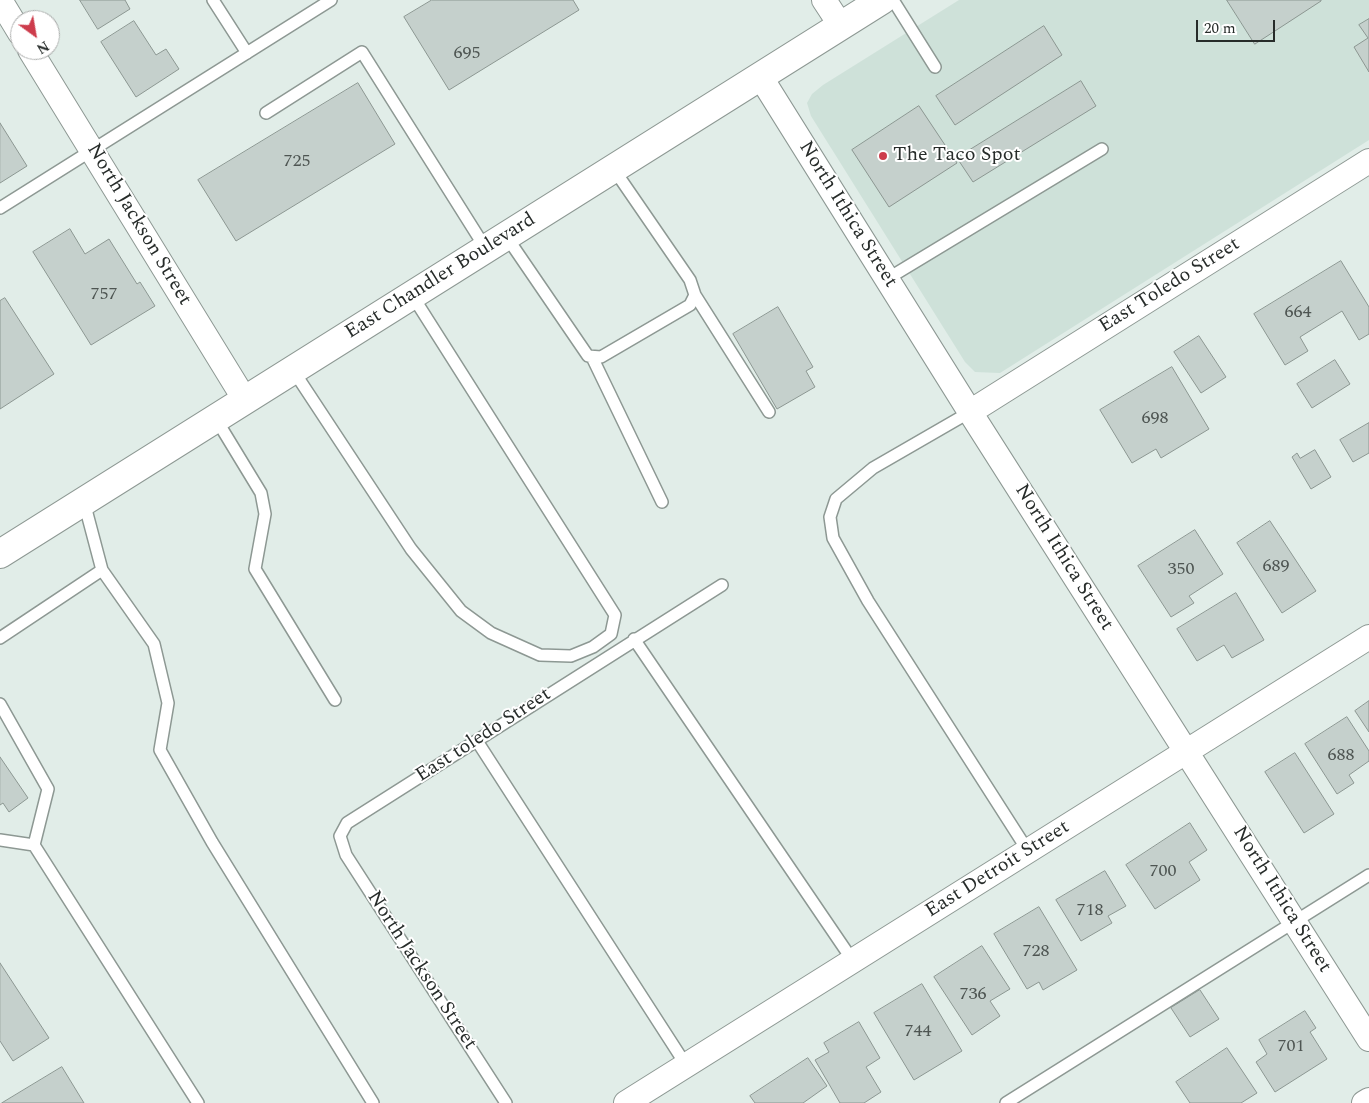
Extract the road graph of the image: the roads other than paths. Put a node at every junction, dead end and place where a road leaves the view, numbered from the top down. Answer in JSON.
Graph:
{"nodes":[{"id":1,"x":0,"y":0,"type":"edge"},
{"id":2,"x":213,"y":0,"type":"edge"},
{"id":3,"x":331,"y":0,"type":"edge"},
{"id":4,"x":824,"y":0,"type":"edge"},
{"id":5,"x":882,"y":0,"type":"edge"},
{"id":6,"x":893,"y":0,"type":"edge"},
{"id":7,"x":10,"y":16,"type":"edge"},
{"id":8,"x":841,"y":26,"type":"junction"},
{"id":9,"x":247,"y":53,"type":"junction"},
{"id":10,"x":36,"y":60,"type":"edge"},
{"id":11,"x":935,"y":67,"type":"dead end"},
{"id":12,"x":760,"y":76,"type":"junction"},
{"id":13,"x":266,"y":113,"type":"dead end"},
{"id":14,"x":1102,"y":149,"type":"dead end"},
{"id":15,"x":92,"y":150,"type":"junction"},
{"id":16,"x":1369,"y":160,"type":"edge"},
{"id":17,"x":613,"y":168,"type":"junction"},
{"id":18,"x":0,"y":208,"type":"edge"},
{"id":19,"x":496,"y":242,"type":"junction"},
{"id":20,"x":887,"y":279,"type":"junction"},
{"id":21,"x":412,"y":295,"type":"junction"},
{"id":22,"x":695,"y":295,"type":"junction"},
{"id":23,"x":592,"y":356,"type":"junction"},
{"id":24,"x":293,"y":370,"type":"junction"},
{"id":25,"x":245,"y":400,"type":"junction"},
{"id":26,"x":769,"y":412,"type":"dead end"},
{"id":27,"x":970,"y":412,"type":"junction"},
{"id":28,"x":216,"y":419,"type":"junction"},
{"id":29,"x":84,"y":502,"type":"junction"},
{"id":30,"x":662,"y":502,"type":"dead end"},
{"id":31,"x":0,"y":554,"type":"edge"},
{"id":32,"x":102,"y":570,"type":"junction"},
{"id":33,"x":722,"y":585,"type":"dead end"},
{"id":34,"x":1369,"y":637,"type":"edge"},
{"id":35,"x":0,"y":638,"type":"edge"},
{"id":36,"x":634,"y":639,"type":"junction"},
{"id":37,"x":335,"y":700,"type":"dead end"},
{"id":38,"x":0,"y":704,"type":"edge"},
{"id":39,"x":477,"y":741,"type":"junction"},
{"id":40,"x":1186,"y":752,"type":"junction"},
{"id":41,"x":340,"y":836,"type":"joint"},
{"id":42,"x":0,"y":840,"type":"edge"},
{"id":43,"x":34,"y":845,"type":"junction"},
{"id":44,"x":1028,"y":851,"type":"junction"},
{"id":45,"x":1369,"y":874,"type":"edge"},
{"id":46,"x":1295,"y":922,"type":"junction"},
{"id":47,"x":853,"y":960,"type":"junction"},
{"id":48,"x":1369,"y":1039,"type":"edge"},
{"id":49,"x":686,"y":1065,"type":"junction"},
{"id":50,"x":1369,"y":1100,"type":"edge"},
{"id":51,"x":198,"y":1103,"type":"edge"},
{"id":52,"x":373,"y":1103,"type":"edge"},
{"id":53,"x":506,"y":1103,"type":"edge"},
{"id":54,"x":626,"y":1103,"type":"edge"},
{"id":55,"x":1006,"y":1103,"type":"edge"},
{"id":56,"x":1364,"y":1103,"type":"edge"}],
"edges":[{"from":1,"to":7,"type":"street"},
{"from":2,"to":9,"type":"lane"},
{"from":3,"to":9,"type":"lane"},
{"from":4,"to":8,"type":"street"},
{"from":5,"to":8,"type":"main road","name":"East Chandler Boulevard"},
{"from":6,"to":11,"type":"lane"},
{"from":8,"to":12,"type":"main road","name":"East Chandler Boulevard"},
{"from":9,"to":15,"type":"lane"},
{"from":10,"to":15,"type":"street","name":"North Jackson Street"},
{"from":12,"to":17,"type":"main road","name":"East Chandler Boulevard"},
{"from":12,"to":20,"type":"street","name":"North Ithica Street"},
{"from":13,"to":19,"type":"lane"},
{"from":14,"to":20,"type":"lane"},
{"from":15,"to":18,"type":"lane"},
{"from":15,"to":25,"type":"street","name":"North Jackson Street"},
{"from":16,"to":27,"type":"street","name":"East Toledo Street"},
{"from":17,"to":19,"type":"main road","name":"East Chandler Boulevard"},
{"from":17,"to":22,"type":"lane"},
{"from":19,"to":21,"type":"main road","name":"East Chandler Boulevard"},
{"from":19,"to":23,"type":"lane"},
{"from":20,"to":27,"type":"street","name":"North Ithica Street"},
{"from":21,"to":24,"type":"main road","name":"East Chandler Boulevard"},
{"from":21,"to":24,"type":"lane"},
{"from":22,"to":23,"type":"lane"},
{"from":22,"to":26,"type":"lane"},
{"from":23,"to":30,"type":"lane"},
{"from":24,"to":25,"type":"main road","name":"East Chandler Boulevard"},
{"from":25,"to":28,"type":"main road","name":"East Chandler Boulevard"},
{"from":27,"to":40,"type":"street","name":"North Ithica Street"},
{"from":27,"to":44,"type":"lane"},
{"from":28,"to":29,"type":"main road","name":"East Chandler Boulevard"},
{"from":28,"to":37,"type":"lane"},
{"from":29,"to":31,"type":"main road","name":"East Chandler Boulevard"},
{"from":29,"to":32,"type":"lane"},
{"from":32,"to":35,"type":"lane"},
{"from":32,"to":52,"type":"lane"},
{"from":33,"to":36,"type":"lane","name":"East toledo Street"},
{"from":34,"to":40,"type":"street","name":"East Detroit Street"},
{"from":36,"to":39,"type":"lane","name":"East toledo Street"},
{"from":36,"to":47,"type":"lane"},
{"from":38,"to":43,"type":"lane"},
{"from":39,"to":41,"type":"lane","name":"East toledo Street"},
{"from":39,"to":49,"type":"lane"},
{"from":40,"to":44,"type":"street","name":"East Detroit Street"},
{"from":40,"to":46,"type":"street","name":"North Ithica Street"},
{"from":41,"to":53,"type":"lane","name":"North Jackson Street"},
{"from":42,"to":43,"type":"lane"},
{"from":43,"to":51,"type":"lane"},
{"from":44,"to":47,"type":"street","name":"East Detroit Street"},
{"from":45,"to":46,"type":"lane"},
{"from":46,"to":48,"type":"street","name":"North Ithica Street"},
{"from":46,"to":55,"type":"lane"},
{"from":47,"to":49,"type":"street","name":"East Detroit Street"},
{"from":49,"to":54,"type":"street","name":"East Detroit Street"},
{"from":50,"to":56,"type":"street"}]}
